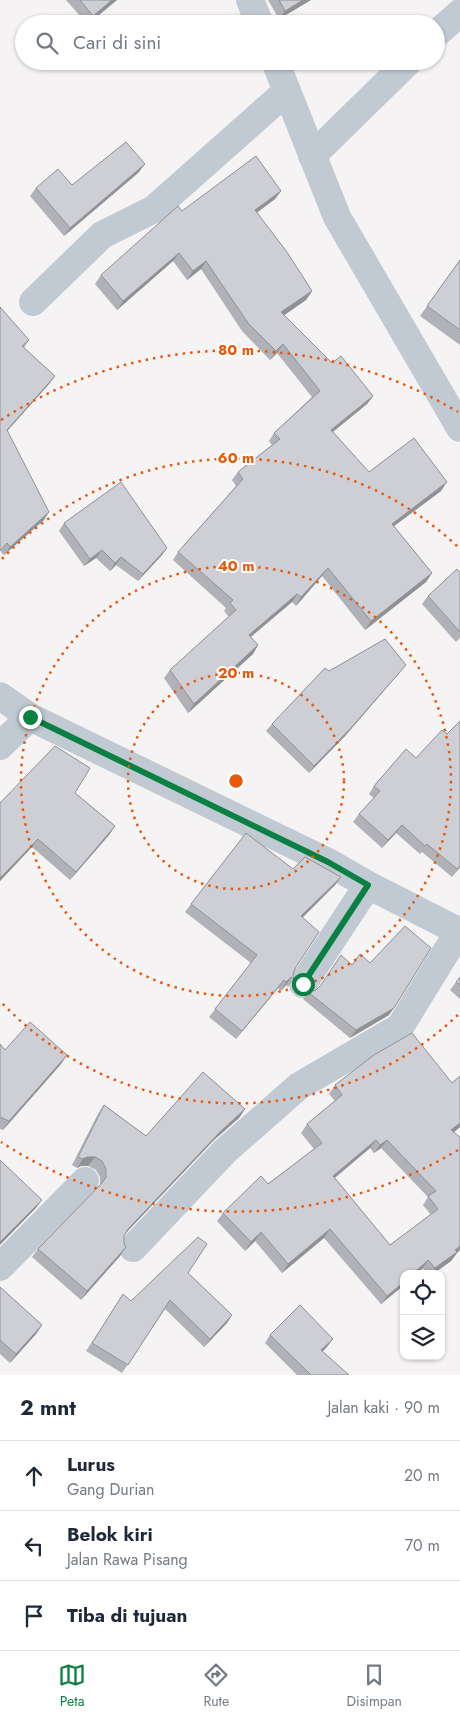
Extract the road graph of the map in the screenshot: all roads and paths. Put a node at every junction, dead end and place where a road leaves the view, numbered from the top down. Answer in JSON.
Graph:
{"nodes":[{"id":1,"x":250,"y":0,"type":"edge"},
{"id":2,"x":256,"y":15,"type":"edge"},
{"id":3,"x":278,"y":70,"type":"edge"},
{"id":4,"x":400,"y":70,"type":"edge"},
{"id":5,"x":286,"y":91,"type":"junction"},
{"id":6,"x":312,"y":156,"type":"junction"},
{"id":7,"x":33,"y":302,"type":"dead end"},
{"id":8,"x":460,"y":428,"type":"edge"},
{"id":9,"x":0,"y":696,"type":"edge"},
{"id":10,"x":30,"y":717,"type":"junction"},
{"id":11,"x":0,"y":746,"type":"edge"},
{"id":12,"x":368,"y":885,"type":"junction"},
{"id":13,"x":459,"y":931,"type":"edge"},
{"id":14,"x":303,"y":984,"type":"dead end"},
{"id":15,"x":85,"y":1181,"type":"dead end"},
{"id":16,"x":133,"y":1248,"type":"dead end"},
{"id":17,"x":0,"y":1267,"type":"edge"}],
"edges":[{"from":1,"to":2,"type":"street"},
{"from":3,"to":5,"type":"street"},
{"from":4,"to":6,"type":"street"},
{"from":5,"to":6,"type":"street"},
{"from":5,"to":7,"type":"street"},
{"from":6,"to":8,"type":"street"},
{"from":9,"to":10,"type":"street"},
{"from":10,"to":11,"type":"street"},
{"from":10,"to":12,"type":"street"},
{"from":12,"to":13,"type":"street"},
{"from":12,"to":14,"type":"street"},
{"from":13,"to":16,"type":"street"},
{"from":15,"to":17,"type":"street"}]}
